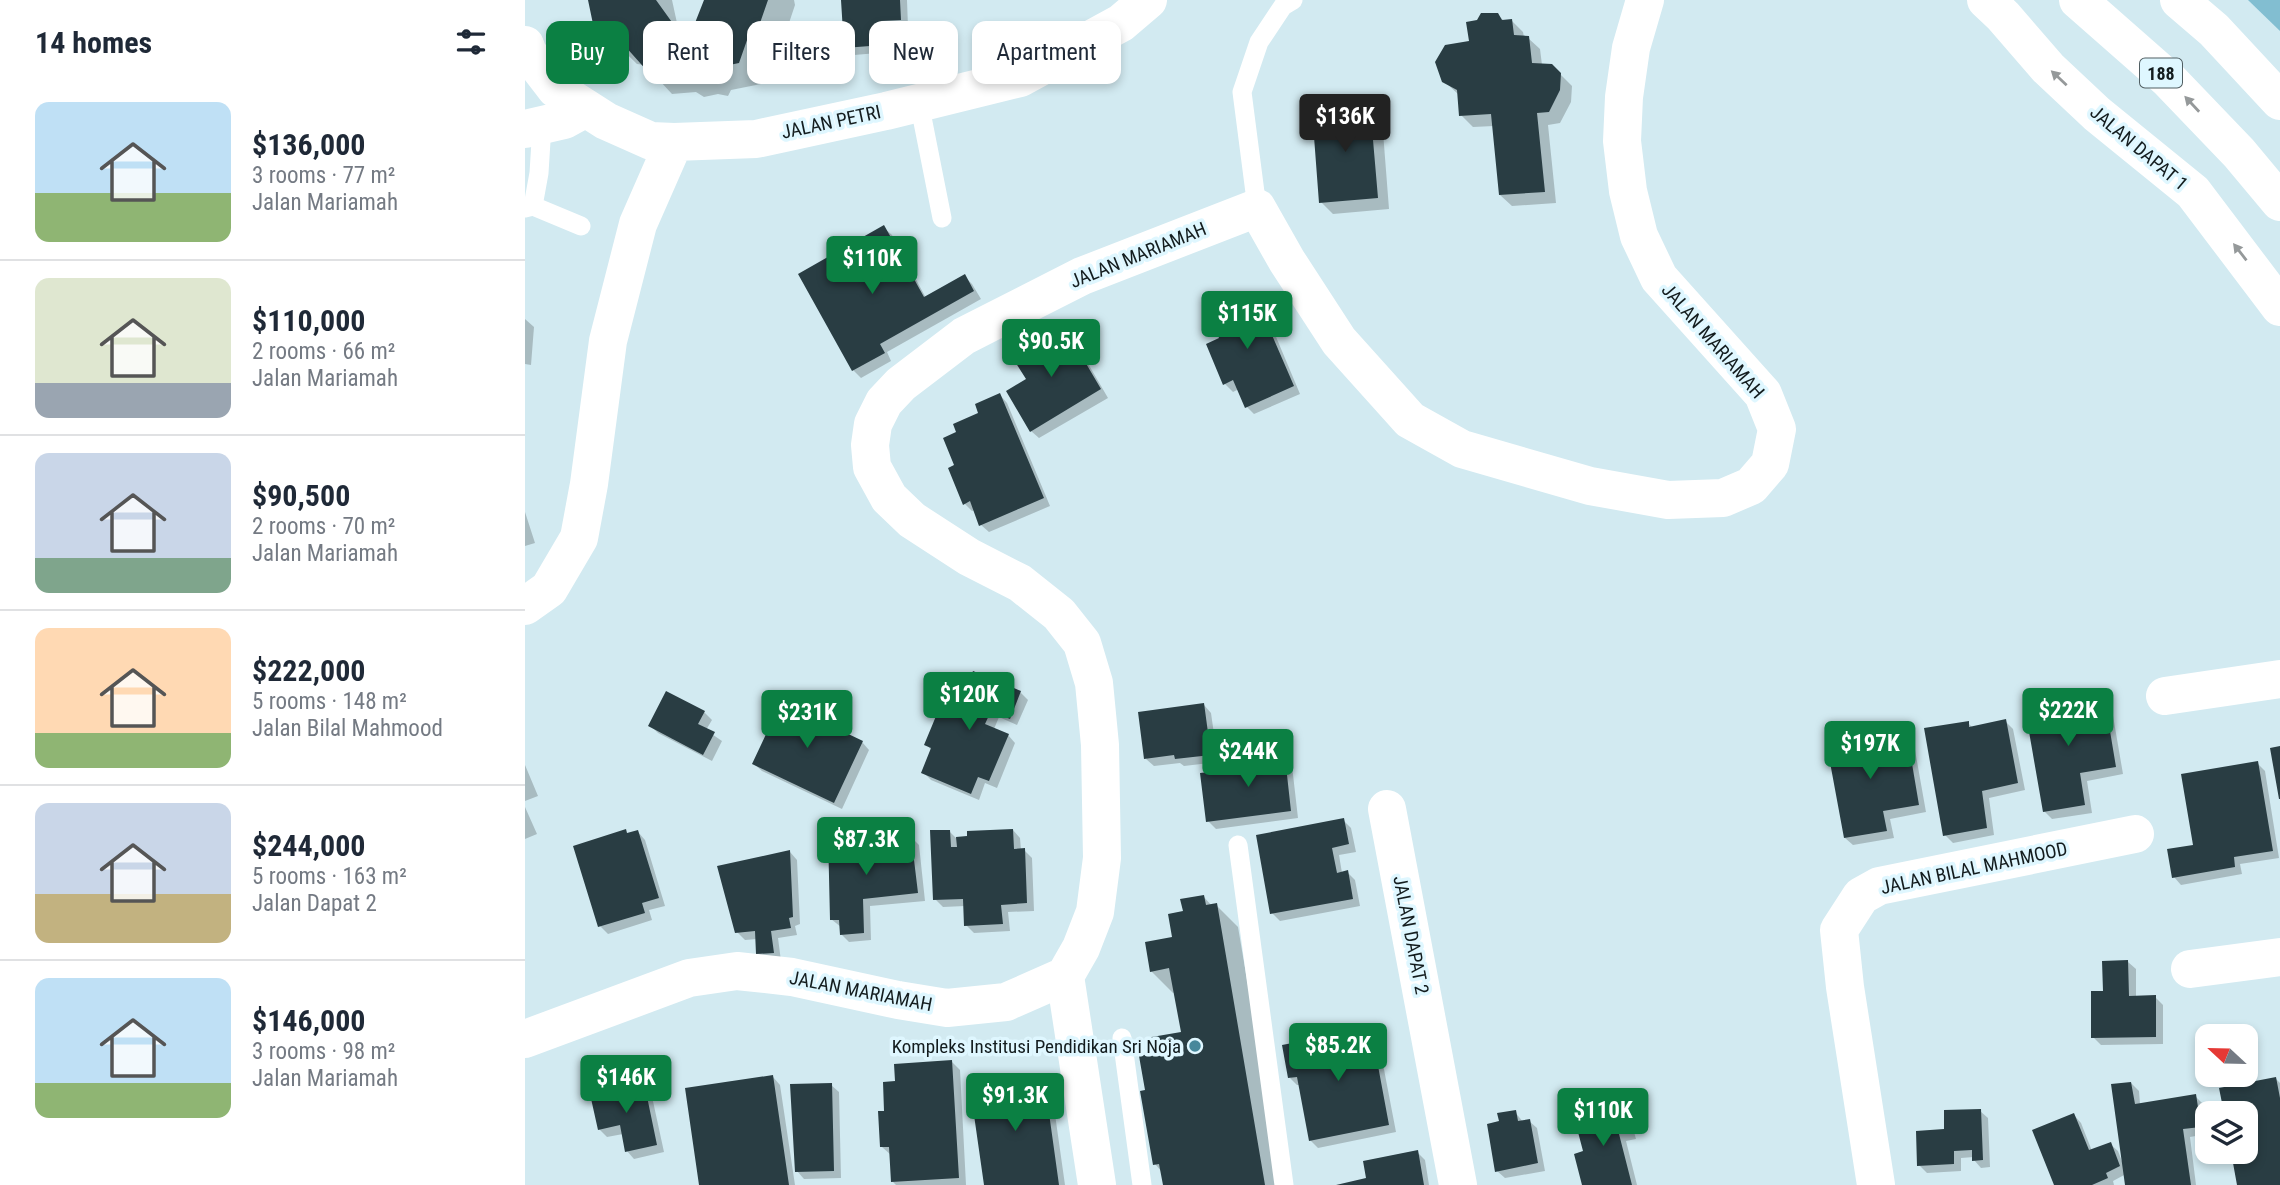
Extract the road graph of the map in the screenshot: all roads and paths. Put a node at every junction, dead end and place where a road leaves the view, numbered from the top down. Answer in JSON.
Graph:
{"nodes":[{"id":1,"x":1148,"y":0,"type":"edge"},
{"id":2,"x":1293,"y":0,"type":"edge"},
{"id":3,"x":1645,"y":0,"type":"edge"},
{"id":4,"x":1986,"y":0,"type":"edge"},
{"id":5,"x":2078,"y":0,"type":"edge"},
{"id":6,"x":2179,"y":0,"type":"edge"},
{"id":7,"x":525,"y":45,"type":"edge"},
{"id":8,"x":2280,"y":101,"type":"edge"},
{"id":9,"x":919,"y":102,"type":"junction"},
{"id":10,"x":586,"y":108,"type":"junction"},
{"id":11,"x":534,"y":127,"type":"edge"},
{"id":12,"x":674,"y":142,"type":"junction"},
{"id":13,"x":2280,"y":202,"type":"edge"},
{"id":14,"x":529,"y":207,"type":"edge"},
{"id":15,"x":1257,"y":208,"type":"junction"},
{"id":16,"x":941,"y":218,"type":"dead end"},
{"id":17,"x":581,"y":226,"type":"dead end"},
{"id":18,"x":2280,"y":307,"type":"edge"},
{"id":19,"x":525,"y":606,"type":"edge"},
{"id":20,"x":2280,"y":679,"type":"edge"},
{"id":21,"x":2165,"y":696,"type":"dead end"},
{"id":22,"x":1387,"y":808,"type":"dead end"},
{"id":23,"x":2134,"y":834,"type":"dead end"},
{"id":24,"x":1238,"y":845,"type":"dead end"},
{"id":25,"x":2280,"y":957,"type":"edge"},
{"id":26,"x":2190,"y":969,"type":"dead end"},
{"id":27,"x":1065,"y":976,"type":"junction"},
{"id":28,"x":1122,"y":1038,"type":"dead end"},
{"id":29,"x":525,"y":1039,"type":"edge"},
{"id":30,"x":1097,"y":1185,"type":"edge"},
{"id":31,"x":1142,"y":1185,"type":"edge"},
{"id":32,"x":1285,"y":1185,"type":"edge"},
{"id":33,"x":1458,"y":1185,"type":"edge"},
{"id":34,"x":1876,"y":1185,"type":"edge"}],
"edges":[{"from":1,"to":9,"type":"main road","name":"JALAN PETRI"},
{"from":2,"to":15,"type":"lane"},
{"from":3,"to":15,"type":"main road","name":"JALAN MARIAMAH"},
{"from":18,"to":4,"type":"main road","name":"JALAN DAPAT 1","one_way":true},
{"from":13,"to":5,"type":"main road","number":"188","one_way":true},
{"from":6,"to":8,"type":"main road"},
{"from":7,"to":10,"type":"main road","name":"JALAN PETRI"},
{"from":9,"to":12,"type":"main road","name":"JALAN PETRI"},
{"from":9,"to":16,"type":"lane"},
{"from":10,"to":11,"type":"main road"},
{"from":10,"to":12,"type":"main road","name":"JALAN PETRI"},
{"from":11,"to":14,"type":"lane"},
{"from":12,"to":19,"type":"main road"},
{"from":14,"to":17,"type":"lane"},
{"from":15,"to":27,"type":"main road","name":"JALAN MARIAMAH"},
{"from":20,"to":21,"type":"main road"},
{"from":22,"to":33,"type":"main road","name":"JALAN DAPAT 2"},
{"from":23,"to":34,"type":"main road","name":"JALAN BILAL MAHMOOD"},
{"from":24,"to":32,"type":"lane"},
{"from":25,"to":26,"type":"main road"},
{"from":27,"to":29,"type":"main road","name":"JALAN MARIAMAH"},
{"from":27,"to":30,"type":"main road"},
{"from":28,"to":31,"type":"lane"}]}
